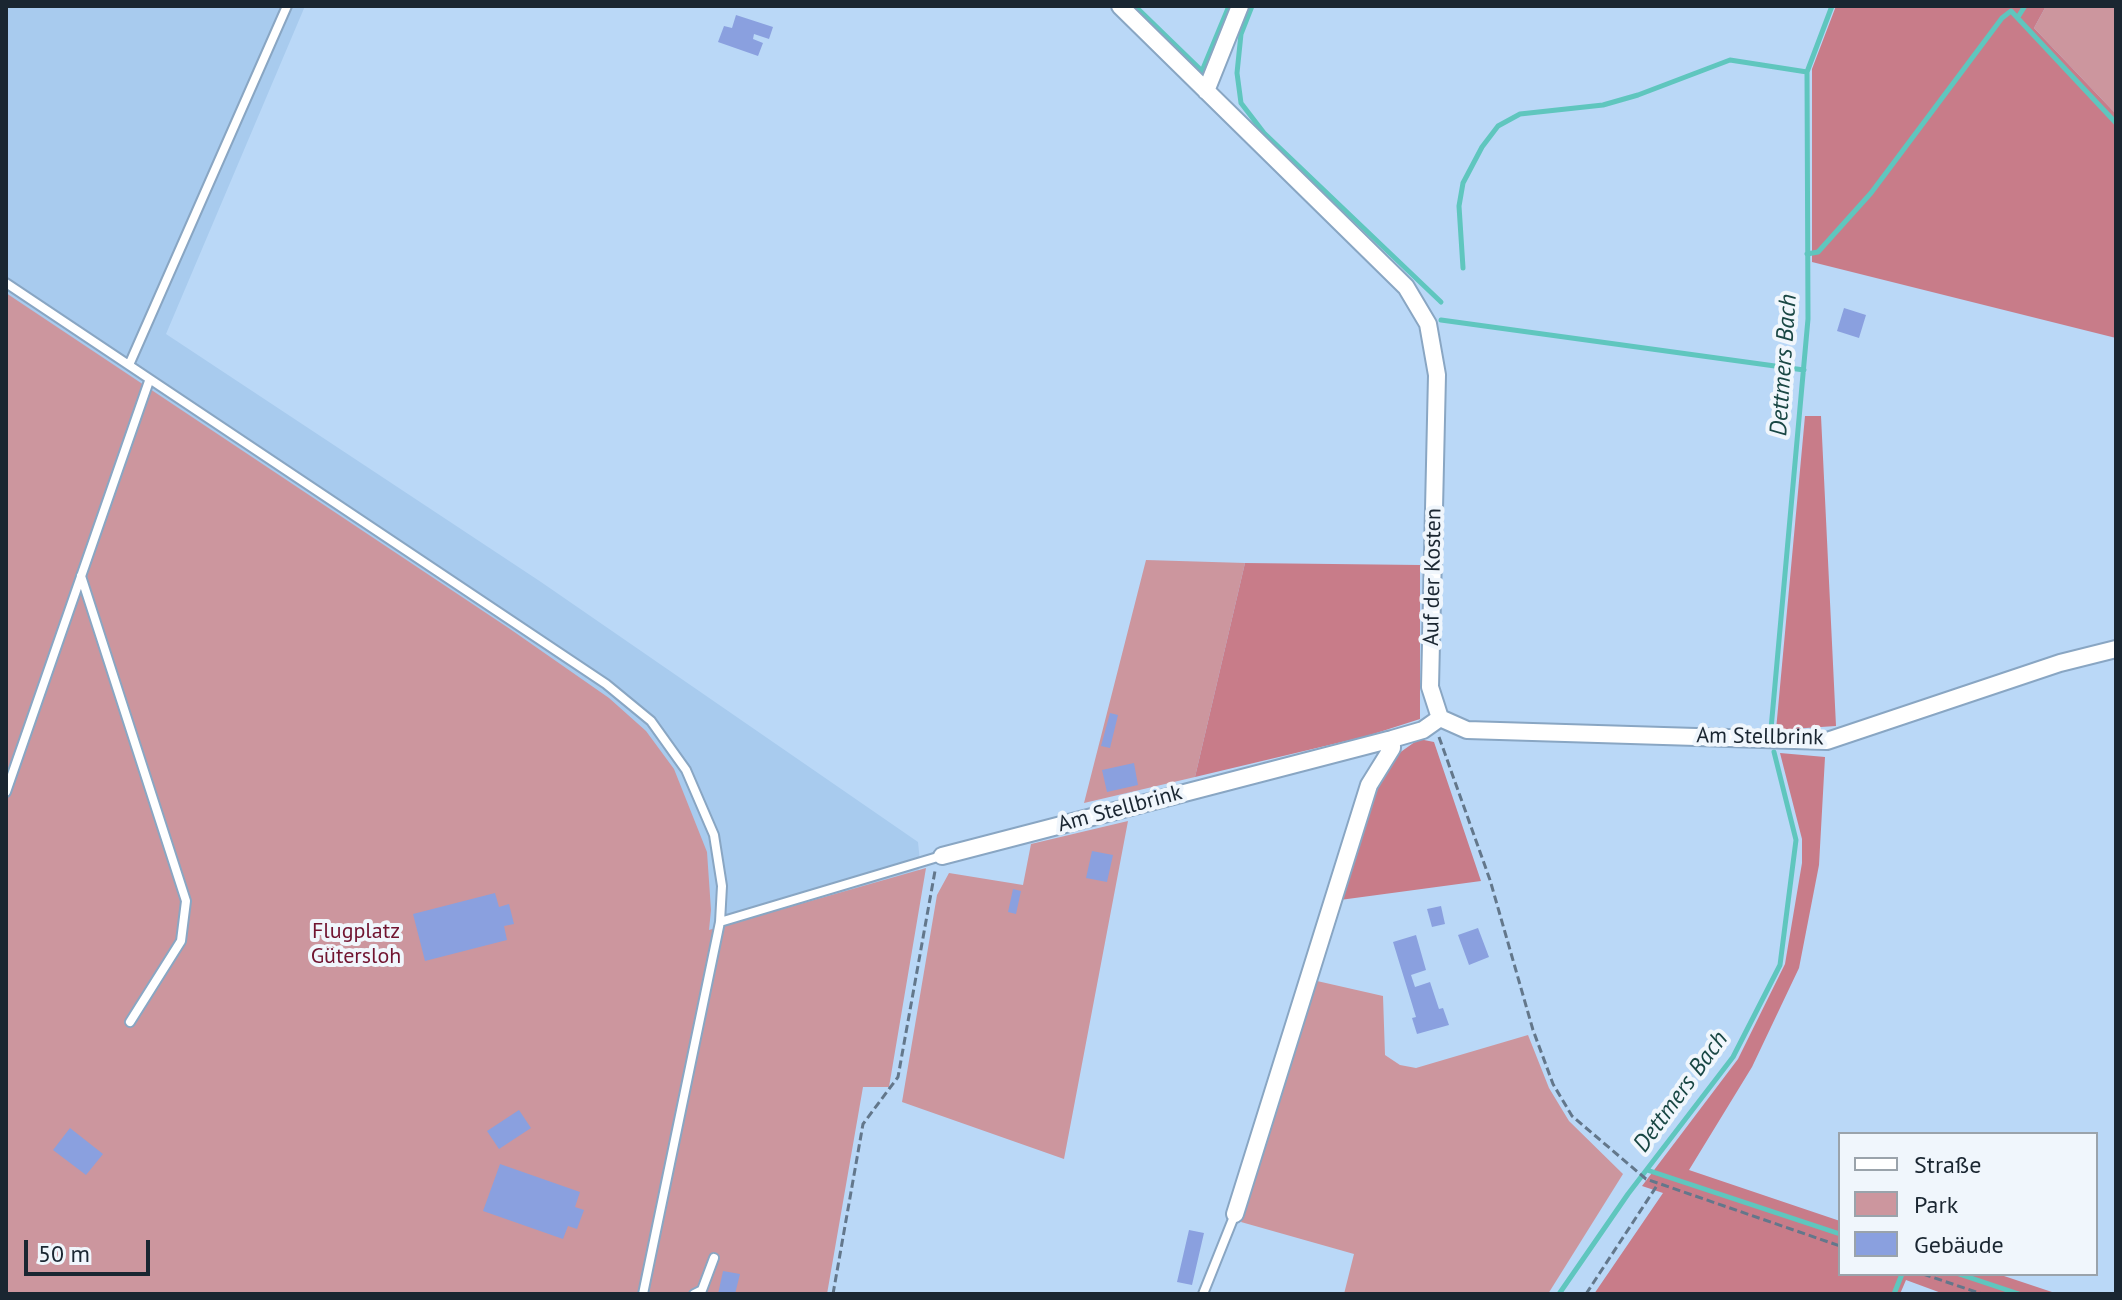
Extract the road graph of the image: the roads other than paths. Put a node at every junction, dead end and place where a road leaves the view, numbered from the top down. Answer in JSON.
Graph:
{"nodes":[{"id":1,"x":287,"y":6,"type":"edge"},
{"id":2,"x":1120,"y":6,"type":"edge"},
{"id":3,"x":1240,"y":6,"type":"edge"},
{"id":4,"x":1206,"y":91,"type":"junction"},
{"id":5,"x":6,"y":283,"type":"edge"},
{"id":6,"x":129,"y":365,"type":"junction"},
{"id":7,"x":149,"y":381,"type":"junction"},
{"id":8,"x":81,"y":576,"type":"junction"},
{"id":9,"x":2116,"y":649,"type":"edge"},
{"id":10,"x":1440,"y":718,"type":"junction"},
{"id":11,"x":1392,"y":739,"type":"junction"},
{"id":12,"x":6,"y":792,"type":"edge"},
{"id":13,"x":942,"y":856,"type":"joint"},
{"id":14,"x":720,"y":922,"type":"junction"},
{"id":15,"x":130,"y":1022,"type":"dead end"},
{"id":16,"x":1235,"y":1214,"type":"joint"},
{"id":17,"x":714,"y":1258,"type":"dead end"},
{"id":18,"x":643,"y":1294,"type":"edge"},
{"id":19,"x":694,"y":1294,"type":"edge"},
{"id":20,"x":1203,"y":1294,"type":"edge"}],
"edges":[{"from":1,"to":6,"type":"lane"},
{"from":2,"to":4,"type":"street","name":"Auf der Kosten"},
{"from":3,"to":4,"type":"street"},
{"from":4,"to":10,"type":"street","name":"Auf der Kosten"},
{"from":5,"to":6,"type":"lane"},
{"from":6,"to":7,"type":"lane"},
{"from":7,"to":8,"type":"lane"},
{"from":7,"to":14,"type":"lane"},
{"from":8,"to":12,"type":"lane"},
{"from":8,"to":15,"type":"lane"},
{"from":9,"to":10,"type":"street","name":"Am Stellbrink"},
{"from":10,"to":11,"type":"street"},
{"from":11,"to":13,"type":"street","name":"Am Stellbrink"},
{"from":11,"to":16,"type":"street"},
{"from":13,"to":14,"type":"lane"},
{"from":14,"to":18,"type":"lane"},
{"from":16,"to":20,"type":"lane"},
{"from":17,"to":19,"type":"lane"}]}
